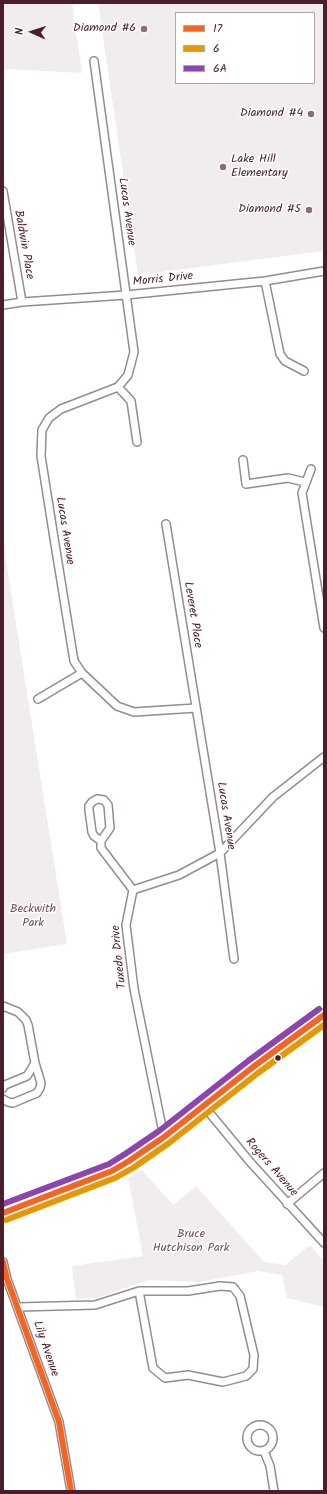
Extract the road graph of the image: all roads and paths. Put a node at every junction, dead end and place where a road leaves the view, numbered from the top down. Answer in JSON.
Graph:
{"nodes":[{"id":1,"x":94,"y":61,"type":"dead end"},
{"id":2,"x":3,"y":191,"type":"edge"},
{"id":3,"x":6,"y":230,"type":"edge"},
{"id":4,"x":324,"y":272,"type":"edge"},
{"id":5,"x":265,"y":280,"type":"junction"},
{"id":6,"x":126,"y":295,"type":"junction"},
{"id":7,"x":22,"y":302,"type":"junction"},
{"id":8,"x":3,"y":305,"type":"edge"},
{"id":9,"x":304,"y":371,"type":"dead end"},
{"id":10,"x":118,"y":386,"type":"junction"},
{"id":11,"x":138,"y":442,"type":"dead end"},
{"id":12,"x":242,"y":460,"type":"dead end"},
{"id":13,"x":311,"y":469,"type":"dead end"},
{"id":14,"x":305,"y":482,"type":"junction"},
{"id":15,"x":166,"y":524,"type":"dead end"},
{"id":16,"x":324,"y":628,"type":"edge"},
{"id":17,"x":82,"y":673,"type":"junction"},
{"id":18,"x":38,"y":699,"type":"dead end"},
{"id":19,"x":196,"y":708,"type":"junction"},
{"id":20,"x":324,"y":757,"type":"edge"},
{"id":21,"x":101,"y":841,"type":"junction"},
{"id":22,"x":220,"y":853,"type":"junction"},
{"id":23,"x":134,"y":890,"type":"junction"},
{"id":24,"x":234,"y":959,"type":"dead end"},
{"id":25,"x":3,"y":1006,"type":"edge"},
{"id":26,"x":324,"y":1015,"type":"edge"},
{"id":27,"x":35,"y":1063,"type":"junction"},
{"id":28,"x":3,"y":1088,"type":"edge"},
{"id":29,"x":3,"y":1099,"type":"edge"},
{"id":30,"x":203,"y":1105,"type":"junction"},
{"id":31,"x":164,"y":1137,"type":"junction"},
{"id":32,"x":324,"y":1173,"type":"edge"},
{"id":33,"x":287,"y":1204,"type":"junction"},
{"id":34,"x":3,"y":1214,"type":"edge"},
{"id":35,"x":324,"y":1244,"type":"edge"},
{"id":36,"x":3,"y":1262,"type":"edge"},
{"id":37,"x":140,"y":1291,"type":"junction"},
{"id":38,"x":18,"y":1307,"type":"junction"},
{"id":39,"x":264,"y":1451,"type":"dead end"},
{"id":40,"x":71,"y":1491,"type":"edge"},
{"id":41,"x":274,"y":1491,"type":"edge"}],
"edges":[{"from":1,"to":6,"type":"street","name":"Lucas Avenue"},
{"from":2,"to":3,"type":"street","name":"Baldwin Place"},
{"from":3,"to":7,"type":"street","name":"Baldwin Place"},
{"from":4,"to":5,"type":"street","name":"Morris Drive"},
{"from":5,"to":6,"type":"street","name":"Morris Drive"},
{"from":5,"to":9,"type":"street"},
{"from":6,"to":7,"type":"street","name":"Morris Drive"},
{"from":6,"to":10,"type":"street","name":"Lucas Avenue"},
{"from":7,"to":8,"type":"street","name":"Morris Drive"},
{"from":10,"to":11,"type":"street"},
{"from":10,"to":17,"type":"street","name":"Lucas Avenue"},
{"from":12,"to":14,"type":"street"},
{"from":13,"to":14,"type":"street"},
{"from":14,"to":16,"type":"street"},
{"from":15,"to":19,"type":"street","name":"Leveret Place"},
{"from":17,"to":18,"type":"street"},
{"from":17,"to":19,"type":"street","name":"Lucas Avenue"},
{"from":19,"to":22,"type":"street","name":"Lucas Avenue"},
{"from":20,"to":22,"type":"street"},
{"from":21,"to":21,"type":"street"},
{"from":21,"to":23,"type":"street"},
{"from":22,"to":23,"type":"street"},
{"from":22,"to":24,"type":"street","name":"Lucas Avenue"},
{"from":23,"to":31,"type":"street","name":"Tuxedo Drive"},
{"from":25,"to":27,"type":"street"},
{"from":26,"to":30,"type":"main road"},
{"from":27,"to":28,"type":"street"},
{"from":27,"to":29,"type":"street"},
{"from":30,"to":31,"type":"main road"},
{"from":30,"to":33,"type":"street","name":"Rogers Avenue"},
{"from":31,"to":34,"type":"main road"},
{"from":32,"to":33,"type":"street"},
{"from":33,"to":35,"type":"street","name":"Rogers Avenue"},
{"from":36,"to":38,"type":"street","name":"Lily Avenue"},
{"from":37,"to":37,"type":"street"},
{"from":37,"to":38,"type":"street"},
{"from":38,"to":40,"type":"street","name":"Lily Avenue"},
{"from":39,"to":41,"type":"street"}]}
